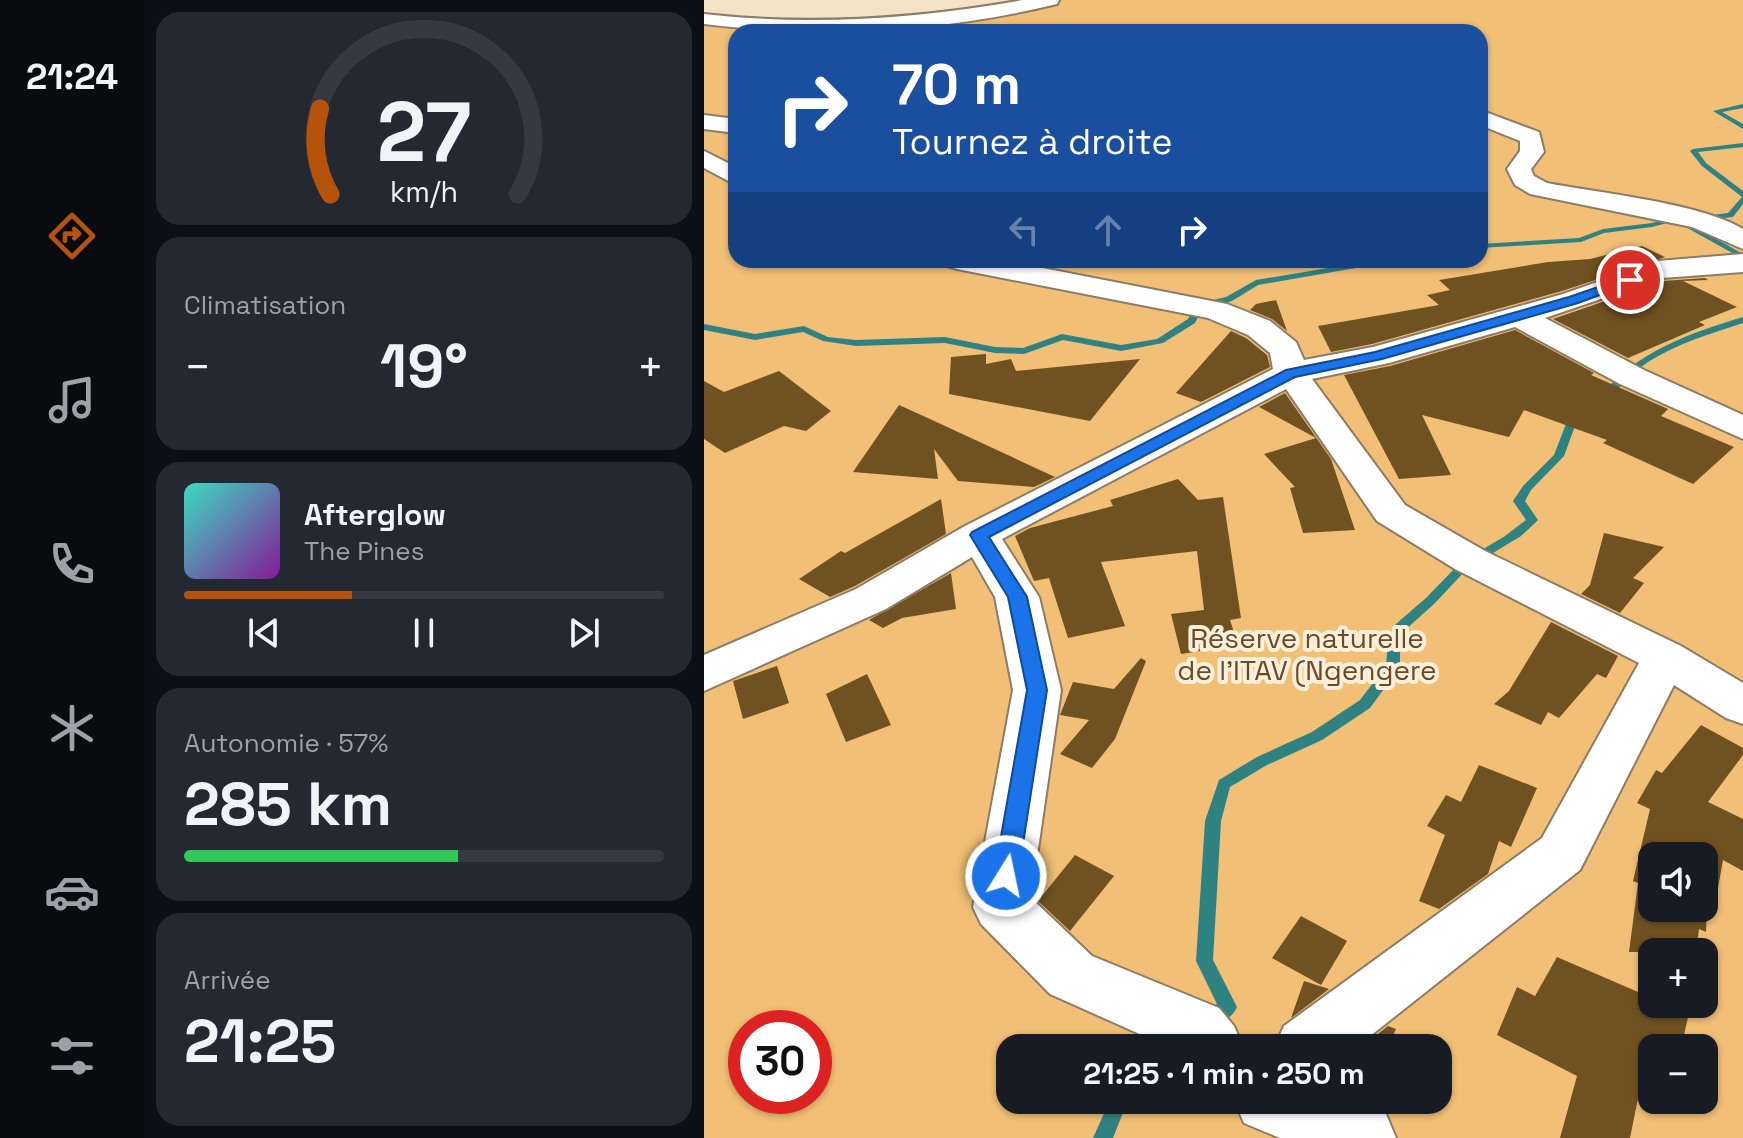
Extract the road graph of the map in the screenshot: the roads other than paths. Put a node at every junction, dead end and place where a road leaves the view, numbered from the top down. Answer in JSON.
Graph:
{"nodes":[{"id":1,"x":1051,"y":0,"type":"edge"},
{"id":2,"x":704,"y":19,"type":"edge"},
{"id":3,"x":748,"y":24,"type":"edge"},
{"id":4,"x":893,"y":24,"type":"edge"},
{"id":5,"x":1488,"y":120,"type":"edge"},
{"id":6,"x":704,"y":122,"type":"edge"},
{"id":7,"x":728,"y":125,"type":"edge"},
{"id":8,"x":704,"y":158,"type":"edge"},
{"id":9,"x":728,"y":173,"type":"edge"},
{"id":10,"x":1741,"y":256,"type":"edge"},
{"id":11,"x":999,"y":268,"type":"edge"},
{"id":12,"x":1518,"y":316,"type":"junction"},
{"id":13,"x":1291,"y":373,"type":"junction"},
{"id":14,"x":1743,"y":428,"type":"edge"},
{"id":15,"x":979,"y":535,"type":"junction"},
{"id":16,"x":1665,"y":657,"type":"junction"},
{"id":17,"x":704,"y":674,"type":"edge"},
{"id":18,"x":1737,"y":694,"type":"edge"},
{"id":19,"x":1201,"y":1034,"type":"edge"},
{"id":20,"x":1324,"y":1034,"type":"edge"},
{"id":21,"x":1302,"y":1114,"type":"edge"},
{"id":22,"x":1362,"y":1138,"type":"edge"}],
"edges":[{"from":1,"to":4,"type":"street"},
{"from":2,"to":3,"type":"street"},
{"from":5,"to":10,"type":"street"},
{"from":6,"to":7,"type":"street"},
{"from":8,"to":9,"type":"street"},
{"from":10,"to":12,"type":"street"},
{"from":11,"to":13,"type":"street"},
{"from":12,"to":13,"type":"street"},
{"from":12,"to":14,"type":"street"},
{"from":13,"to":15,"type":"street"},
{"from":13,"to":16,"type":"street"},
{"from":15,"to":17,"type":"street"},
{"from":15,"to":19,"type":"street"},
{"from":16,"to":18,"type":"street"},
{"from":16,"to":20,"type":"street"},
{"from":21,"to":22,"type":"street"}]}
